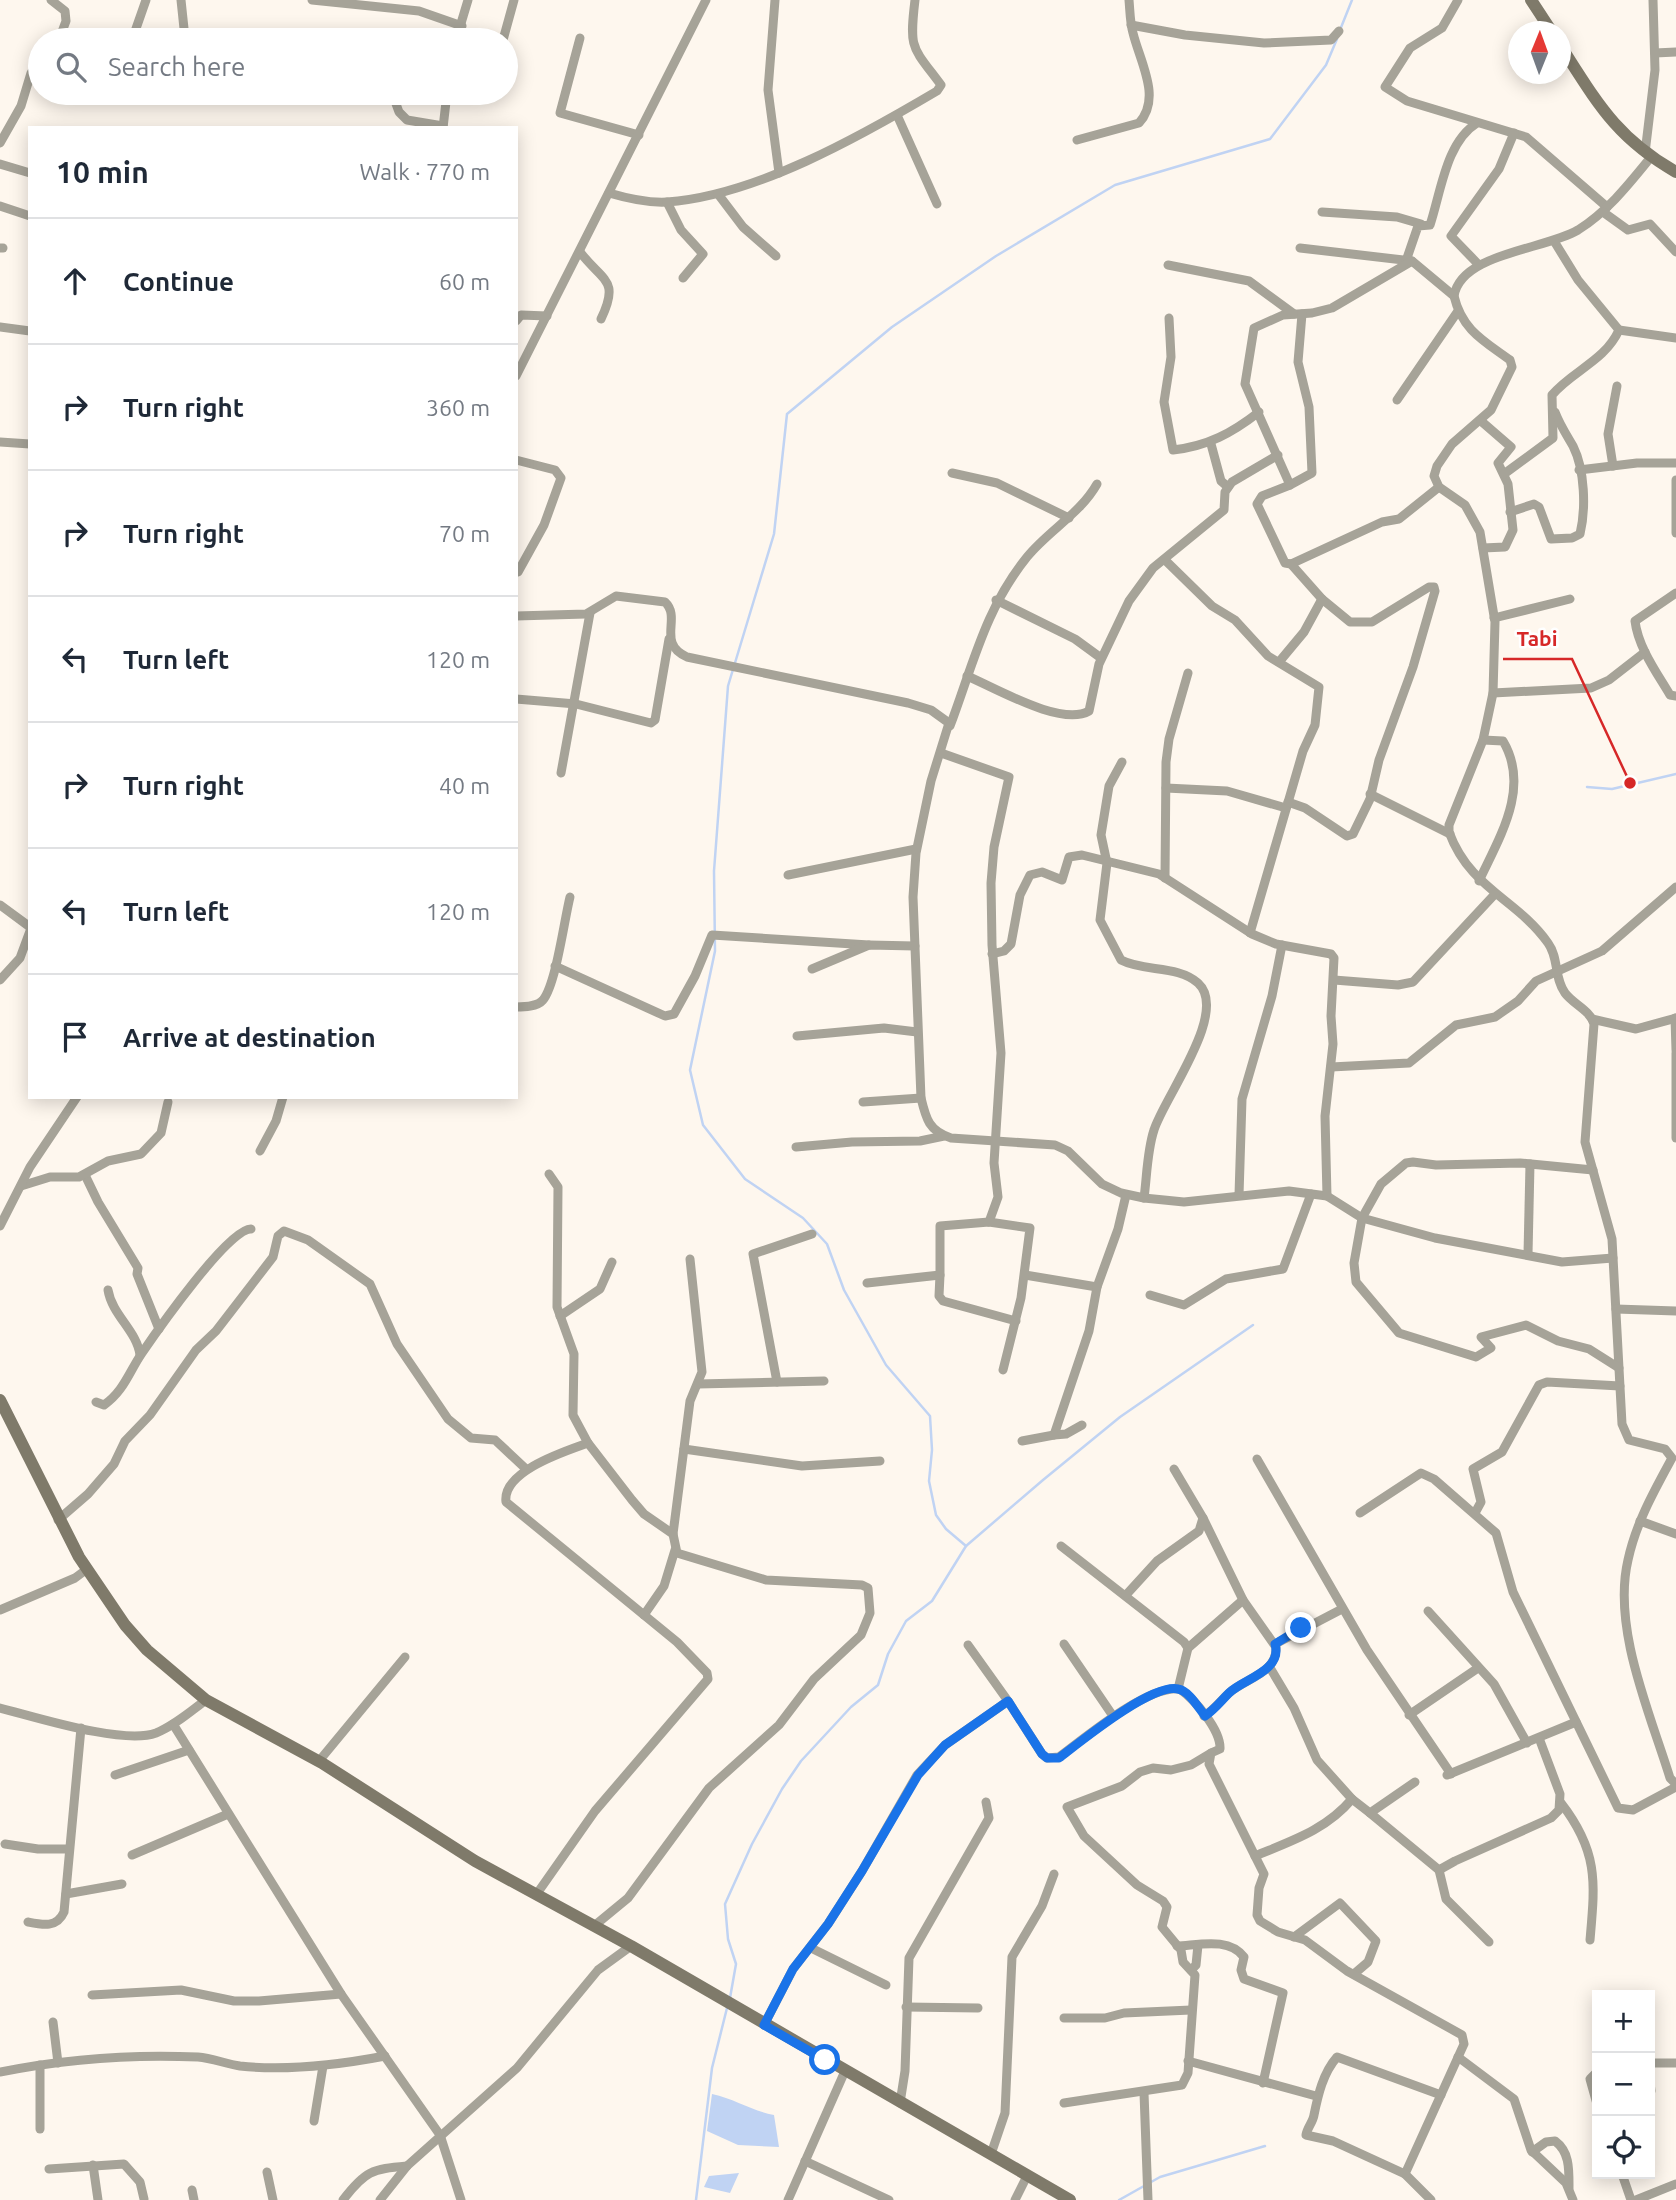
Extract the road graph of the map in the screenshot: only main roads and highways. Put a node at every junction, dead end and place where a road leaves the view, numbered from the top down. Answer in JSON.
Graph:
{"nodes":[{"id":1,"x":1531,"y":0,"type":"edge"},
{"id":2,"x":1545,"y":21,"type":"edge"},
{"id":3,"x":1571,"y":62,"type":"edge"},
{"id":4,"x":1676,"y":172,"type":"edge"},
{"id":5,"x":0,"y":1400,"type":"edge"},
{"id":6,"x":1070,"y":2200,"type":"edge"}],
"edges":[{"from":1,"to":2,"type":"main road"},
{"from":3,"to":4,"type":"main road"},
{"from":5,"to":6,"type":"main road"}]}
